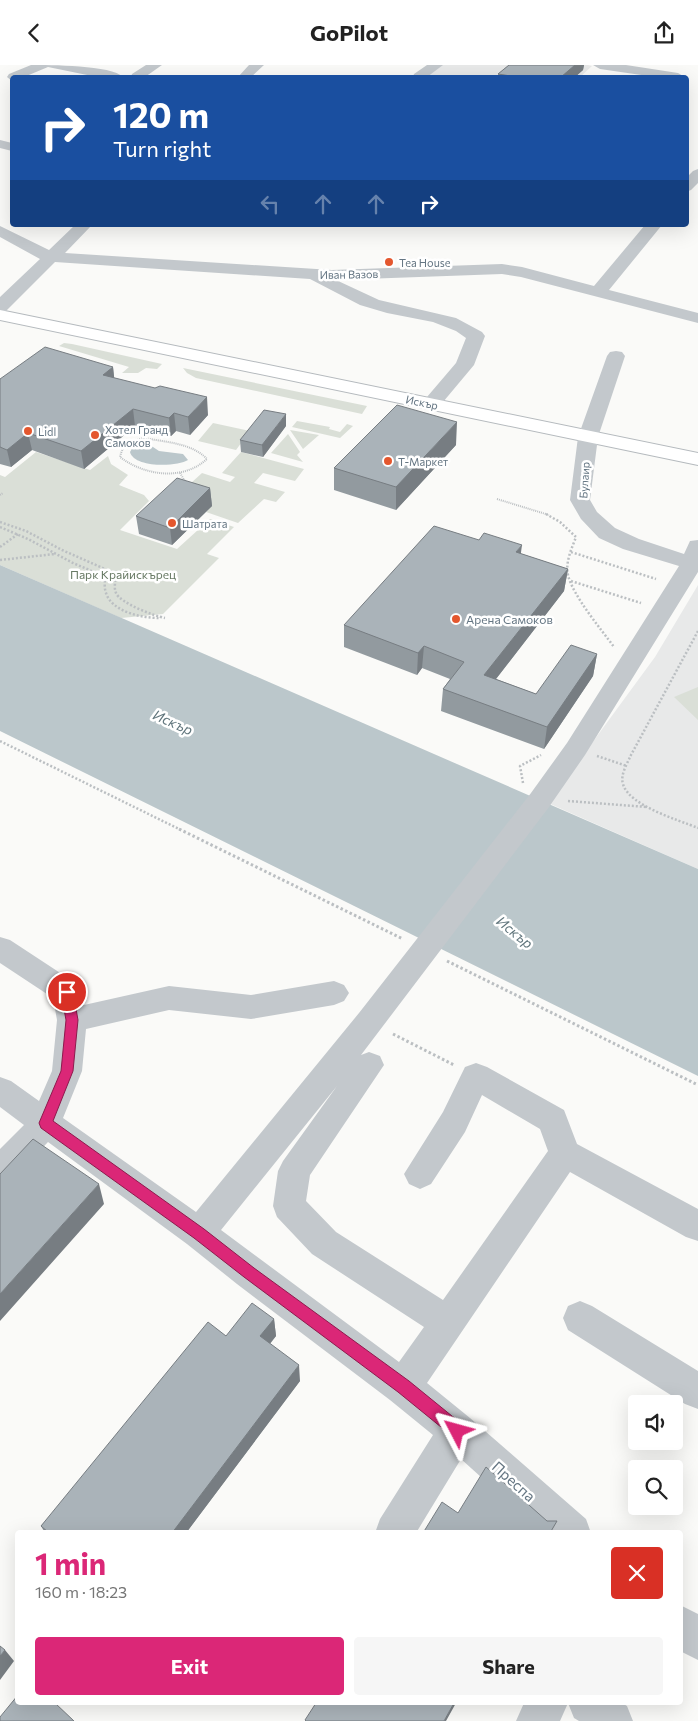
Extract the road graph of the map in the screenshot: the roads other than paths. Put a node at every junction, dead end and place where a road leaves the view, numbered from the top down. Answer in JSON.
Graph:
{"nodes":[{"id":1,"x":43,"y":65,"type":"edge"},
{"id":2,"x":53,"y":65,"type":"edge"},
{"id":3,"x":155,"y":65,"type":"edge"},
{"id":4,"x":257,"y":65,"type":"edge"},
{"id":5,"x":436,"y":65,"type":"edge"},
{"id":6,"x":600,"y":65,"type":"edge"},
{"id":7,"x":688,"y":65,"type":"edge"},
{"id":8,"x":19,"y":75,"type":"edge"},
{"id":9,"x":106,"y":75,"type":"edge"},
{"id":10,"x":140,"y":75,"type":"edge"},
{"id":11,"x":246,"y":75,"type":"edge"},
{"id":12,"x":422,"y":75,"type":"edge"},
{"id":13,"x":664,"y":75,"type":"edge"},
{"id":14,"x":679,"y":75,"type":"edge"},
{"id":15,"x":698,"y":173,"type":"edge"},
{"id":16,"x":689,"y":184,"type":"edge"},
{"id":17,"x":82,"y":227,"type":"edge"},
{"id":18,"x":652,"y":227,"type":"edge"},
{"id":19,"x":0,"y":231,"type":"edge"},
{"id":20,"x":49,"y":257,"type":"junction"},
{"id":21,"x":312,"y":274,"type":"junction"},
{"id":22,"x":598,"y":292,"type":"junction"},
{"id":23,"x":0,"y":307,"type":"edge"},
{"id":24,"x":0,"y":315,"type":"edge"},
{"id":25,"x":698,"y":318,"type":"edge"},
{"id":26,"x":616,"y":356,"type":"dead end"},
{"id":27,"x":431,"y":404,"type":"junction"},
{"id":28,"x":588,"y":437,"type":"junction"},
{"id":29,"x":698,"y":459,"type":"edge"},
{"id":30,"x":696,"y":558,"type":"edge"},
{"id":31,"x":0,"y":948,"type":"edge"},
{"id":32,"x":334,"y":993,"type":"dead end"},
{"id":33,"x":72,"y":1020,"type":"junction"},
{"id":34,"x":369,"y":1065,"type":"dead end"},
{"id":35,"x":0,"y":1090,"type":"edge"},
{"id":36,"x":45,"y":1123,"type":"junction"},
{"id":37,"x":565,"y":1153,"type":"junction"},
{"id":38,"x":0,"y":1171,"type":"edge"},
{"id":39,"x":420,"y":1174,"type":"dead end"},
{"id":40,"x":698,"y":1226,"type":"edge"},
{"id":41,"x":199,"y":1233,"type":"junction"},
{"id":42,"x":580,"y":1318,"type":"dead end"},
{"id":43,"x":447,"y":1322,"type":"junction"},
{"id":44,"x":403,"y":1387,"type":"junction"},
{"id":45,"x":698,"y":1391,"type":"edge"},
{"id":46,"x":457,"y":1431,"type":"junction"},
{"id":47,"x":396,"y":1530,"type":"edge"},
{"id":48,"x":569,"y":1530,"type":"edge"},
{"id":49,"x":683,"y":1628,"type":"edge"},
{"id":50,"x":698,"y":1640,"type":"edge"},
{"id":51,"x":546,"y":1705,"type":"edge"},
{"id":52,"x":592,"y":1705,"type":"edge"},
{"id":53,"x":537,"y":1721,"type":"edge"},
{"id":54,"x":612,"y":1721,"type":"edge"}],
"edges":[{"from":1,"to":8,"type":"street"},
{"from":2,"to":9,"type":"street"},
{"from":3,"to":10,"type":"street"},
{"from":4,"to":11,"type":"street"},
{"from":5,"to":12,"type":"street"},
{"from":6,"to":13,"type":"street"},
{"from":7,"to":14,"type":"street"},
{"from":15,"to":16,"type":"street"},
{"from":17,"to":20,"type":"street"},
{"from":18,"to":22,"type":"street"},
{"from":19,"to":20,"type":"street","name":"Иван Вазов"},
{"from":20,"to":21,"type":"street","name":"Иван Вазов"},
{"from":20,"to":23,"type":"street"},
{"from":21,"to":22,"type":"street","name":"Иван Вазов"},
{"from":21,"to":27,"type":"street"},
{"from":22,"to":25,"type":"street","name":"Иван Вазов"},
{"from":24,"to":27,"type":"main road","name":"Искър"},
{"from":26,"to":28,"type":"street","name":"Булаир"},
{"from":27,"to":28,"type":"main road","name":"Искър"},
{"from":28,"to":29,"type":"main road","name":"Искър"},
{"from":28,"to":30,"type":"street","name":"Булаир"},
{"from":30,"to":41,"type":"street"},
{"from":31,"to":33,"type":"street"},
{"from":32,"to":33,"type":"street"},
{"from":33,"to":36,"type":"street"},
{"from":34,"to":43,"type":"street"},
{"from":35,"to":36,"type":"street","name":"Преспа"},
{"from":36,"to":38,"type":"street"},
{"from":36,"to":41,"type":"street","name":"Преспа"},
{"from":37,"to":39,"type":"street"},
{"from":37,"to":40,"type":"street"},
{"from":37,"to":43,"type":"street"},
{"from":41,"to":44,"type":"street","name":"Преспа"},
{"from":42,"to":45,"type":"street"},
{"from":43,"to":44,"type":"street"},
{"from":44,"to":46,"type":"street","name":"Преспа"},
{"from":46,"to":47,"type":"street"},
{"from":46,"to":48,"type":"street","name":"Преспа"},
{"from":49,"to":50,"type":"street"},
{"from":51,"to":53,"type":"street"},
{"from":52,"to":54,"type":"street"}]}
